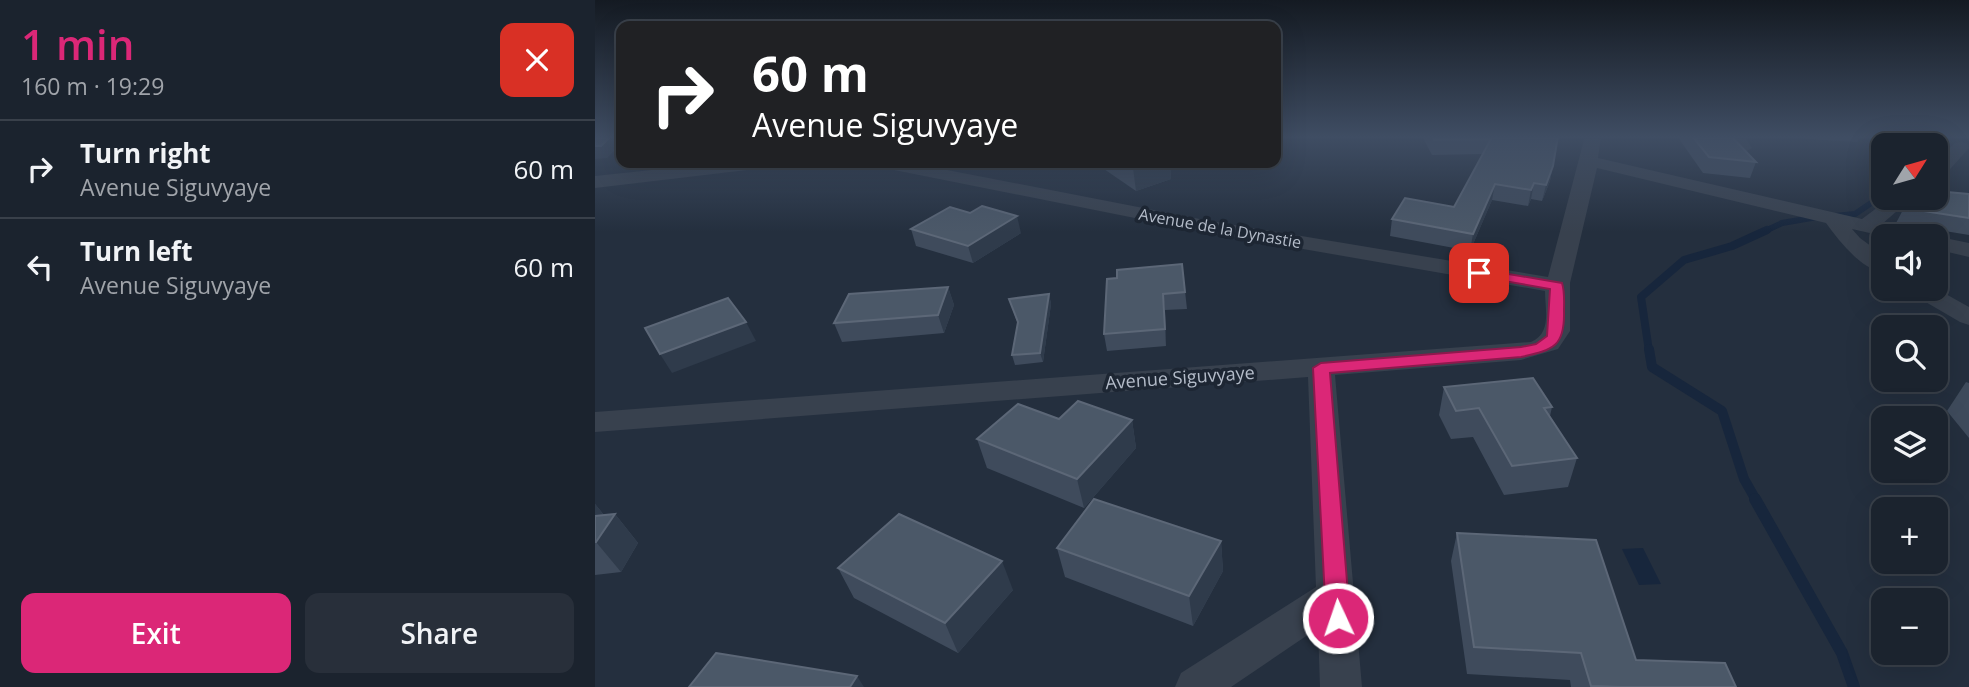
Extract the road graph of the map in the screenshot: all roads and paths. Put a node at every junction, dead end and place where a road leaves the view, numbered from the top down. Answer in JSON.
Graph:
{"nodes":[{"id":1,"x":720,"y":168,"type":"edge"},
{"id":2,"x":910,"y":168,"type":"edge"},
{"id":3,"x":1586,"y":168,"type":"edge"},
{"id":4,"x":1654,"y":168,"type":"edge"},
{"id":5,"x":595,"y":182,"type":"edge"},
{"id":6,"x":1887,"y":210,"type":"edge"},
{"id":7,"x":1830,"y":219,"type":"junction"},
{"id":8,"x":1865,"y":227,"type":"junction"},
{"id":9,"x":1871,"y":228,"type":"edge"},
{"id":10,"x":1948,"y":248,"type":"edge"},
{"id":11,"x":1969,"y":250,"type":"edge"},
{"id":12,"x":1871,"y":257,"type":"edge"},
{"id":13,"x":1557,"y":286,"type":"junction"},
{"id":14,"x":1941,"y":301,"type":"edge"},
{"id":15,"x":1969,"y":317,"type":"edge"},
{"id":16,"x":1321,"y":368,"type":"junction"},
{"id":17,"x":595,"y":422,"type":"edge"},
{"id":18,"x":1337,"y":594,"type":"junction"},
{"id":19,"x":1196,"y":687,"type":"edge"},
{"id":20,"x":1341,"y":687,"type":"edge"}],
"edges":[{"from":1,"to":5,"type":"street"},
{"from":2,"to":13,"type":"street","name":"Avenue de la Dynastie"},
{"from":3,"to":13,"type":"street","name":"Avenue Siguvyaye"},
{"from":4,"to":7,"type":"street"},
{"from":6,"to":8,"type":"street"},
{"from":7,"to":8,"type":"street"},
{"from":7,"to":12,"type":"street"},
{"from":8,"to":9,"type":"street"},
{"from":10,"to":11,"type":"street"},
{"from":13,"to":16,"type":"street","name":"Avenue Siguvyaye"},
{"from":14,"to":15,"type":"street"},
{"from":16,"to":17,"type":"street","name":"Avenue Siguvyaye"},
{"from":16,"to":18,"type":"street"},
{"from":18,"to":19,"type":"street"},
{"from":18,"to":20,"type":"street"}]}
